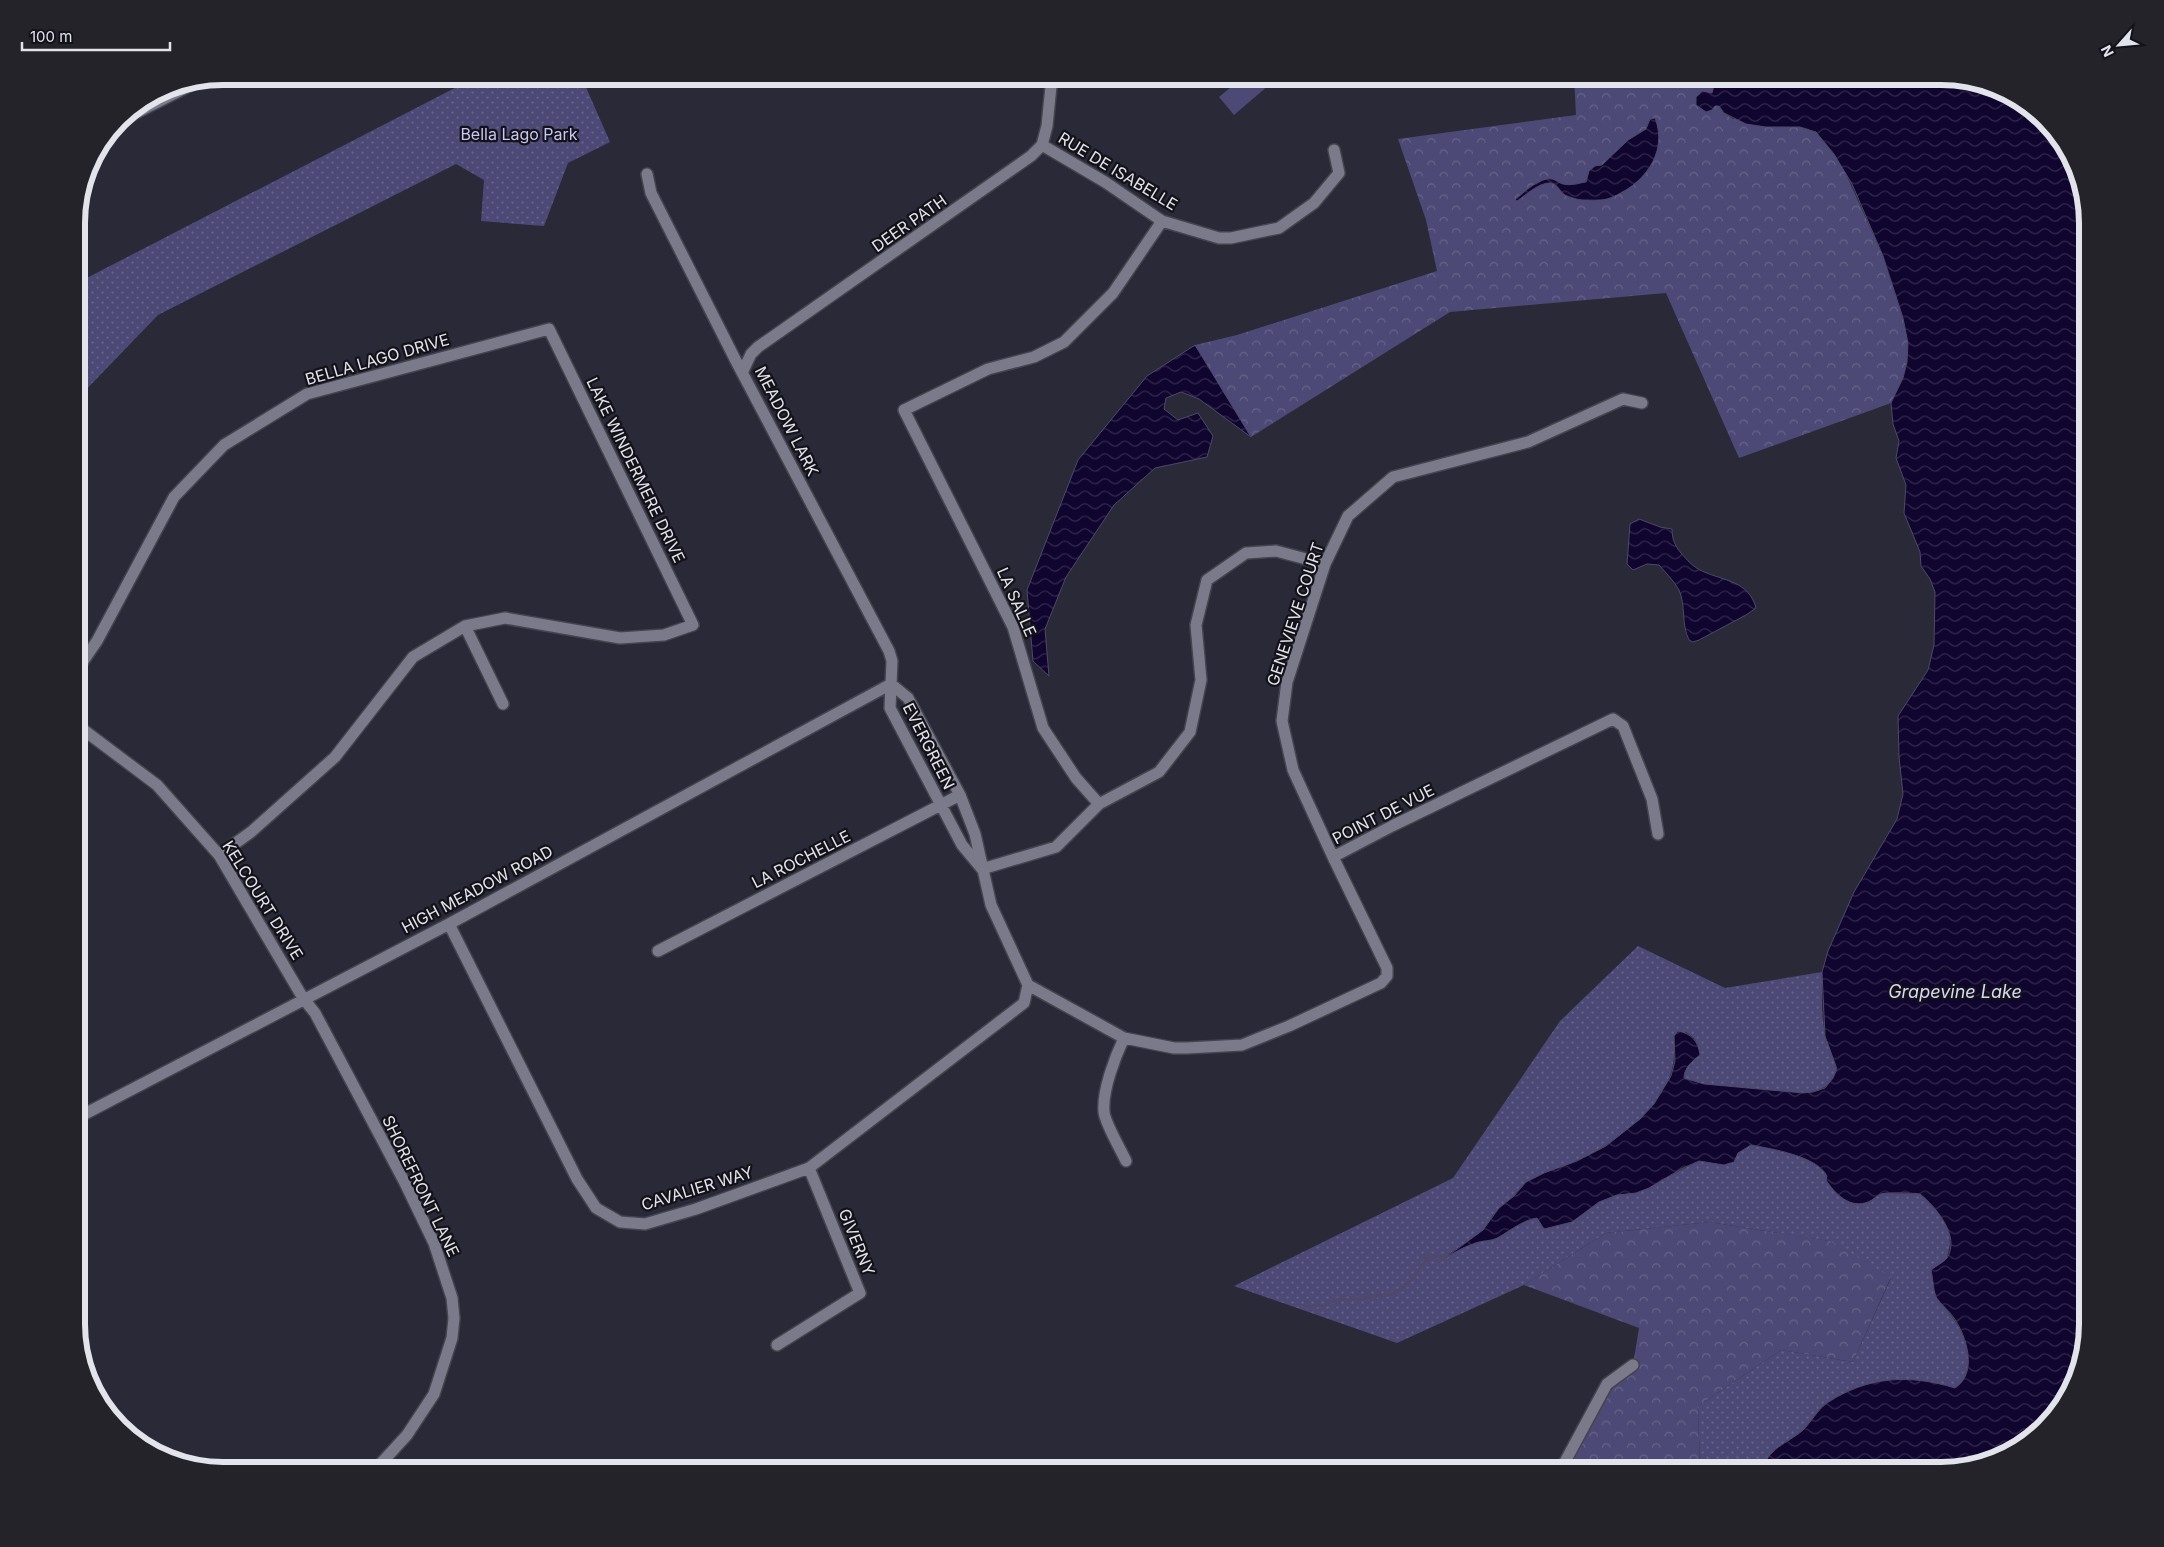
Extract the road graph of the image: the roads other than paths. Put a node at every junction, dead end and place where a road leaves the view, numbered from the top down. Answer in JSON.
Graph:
{"nodes":[{"id":1,"x":1051,"y":85,"type":"edge"},
{"id":2,"x":175,"y":94,"type":"edge"},
{"id":3,"x":146,"y":108,"type":"edge"},
{"id":4,"x":1042,"y":145,"type":"junction"},
{"id":5,"x":1334,"y":150,"type":"dead end"},
{"id":6,"x":648,"y":174,"type":"dead end"},
{"id":7,"x":1162,"y":220,"type":"junction"},
{"id":8,"x":550,"y":330,"type":"joint"},
{"id":9,"x":743,"y":371,"type":"junction"},
{"id":10,"x":1642,"y":403,"type":"dead end"},
{"id":11,"x":1325,"y":564,"type":"junction"},
{"id":12,"x":465,"y":626,"type":"junction"},
{"id":13,"x":85,"y":658,"type":"edge"},
{"id":14,"x":891,"y":684,"type":"junction"},
{"id":15,"x":503,"y":704,"type":"dead end"},
{"id":16,"x":85,"y":732,"type":"edge"},
{"id":17,"x":960,"y":795,"type":"junction"},
{"id":18,"x":1100,"y":804,"type":"junction"},
{"id":19,"x":940,"y":805,"type":"junction"},
{"id":20,"x":1658,"y":834,"type":"dead end"},
{"id":21,"x":219,"y":854,"type":"junction"},
{"id":22,"x":1333,"y":857,"type":"junction"},
{"id":23,"x":982,"y":869,"type":"junction"},
{"id":24,"x":449,"y":924,"type":"junction"},
{"id":25,"x":658,"y":951,"type":"dead end"},
{"id":26,"x":1028,"y":985,"type":"junction"},
{"id":27,"x":303,"y":998,"type":"junction"},
{"id":28,"x":1124,"y":1038,"type":"junction"},
{"id":29,"x":85,"y":1113,"type":"edge"},
{"id":30,"x":1126,"y":1161,"type":"dead end"},
{"id":31,"x":809,"y":1168,"type":"junction"},
{"id":32,"x":777,"y":1345,"type":"dead end"},
{"id":33,"x":1633,"y":1365,"type":"dead end"},
{"id":34,"x":382,"y":1462,"type":"edge"},
{"id":35,"x":1565,"y":1462,"type":"edge"}],
"edges":[{"from":1,"to":4,"type":"street"},
{"from":2,"to":3,"type":"street"},
{"from":4,"to":7,"type":"street","name":"RUE DE ISABELLE"},
{"from":4,"to":9,"type":"street","name":"DEER PATH"},
{"from":5,"to":7,"type":"street","name":"RUE DE ISABELLE"},
{"from":6,"to":9,"type":"street","name":"MEADOW LARK"},
{"from":7,"to":18,"type":"street","name":"LA SALLE"},
{"from":8,"to":12,"type":"street","name":"LAKE WINDERMERE DRIVE"},
{"from":8,"to":13,"type":"street","name":"BELLA LAGO DRIVE"},
{"from":9,"to":14,"type":"street","name":"MEADOW LARK"},
{"from":10,"to":11,"type":"street","name":"GENEVIEVE COURT"},
{"from":11,"to":18,"type":"street"},
{"from":11,"to":22,"type":"street","name":"GENEVIEVE COURT"},
{"from":12,"to":15,"type":"street"},
{"from":12,"to":21,"type":"street"},
{"from":14,"to":17,"type":"street","name":"EVERGREEN"},
{"from":14,"to":19,"type":"street","name":"EVERGREEN"},
{"from":14,"to":24,"type":"street","name":"HIGH MEADOW ROAD"},
{"from":16,"to":21,"type":"street","name":"KELCOURT DRIVE"},
{"from":17,"to":19,"type":"street","name":"LA ROCHELLE"},
{"from":17,"to":23,"type":"street","name":"EVERGREEN"},
{"from":18,"to":23,"type":"street"},
{"from":19,"to":23,"type":"street","name":"EVERGREEN"},
{"from":19,"to":25,"type":"street","name":"LA ROCHELLE"},
{"from":20,"to":22,"type":"street","name":"POINT DE VUE"},
{"from":21,"to":27,"type":"street","name":"KELCOURT DRIVE"},
{"from":22,"to":28,"type":"street","name":"POINT DE VUE"},
{"from":23,"to":26,"type":"street","name":"EVERGREEN"},
{"from":24,"to":27,"type":"street","name":"HIGH MEADOW ROAD"},
{"from":24,"to":31,"type":"street","name":"CAVALIER WAY"},
{"from":26,"to":28,"type":"street","name":"POINT DE VUE"},
{"from":26,"to":31,"type":"street","name":"CAVALIER WAY"},
{"from":27,"to":29,"type":"street","name":"HIGH MEADOW ROAD"},
{"from":27,"to":34,"type":"street","name":"SHOREFRONT LANE"},
{"from":28,"to":30,"type":"street"},
{"from":31,"to":32,"type":"street","name":"GIVERNY"},
{"from":33,"to":35,"type":"street"}]}
